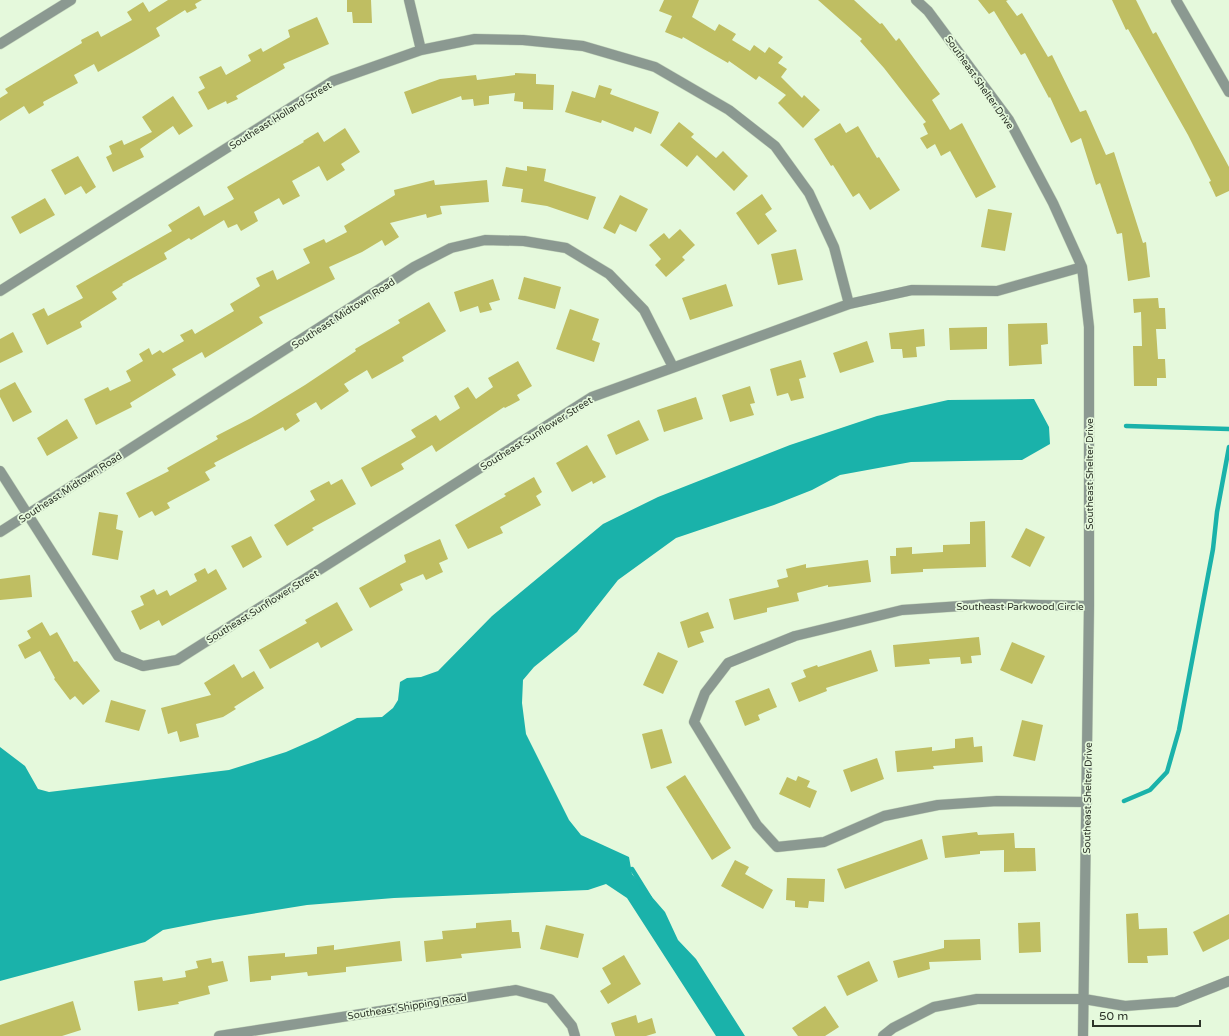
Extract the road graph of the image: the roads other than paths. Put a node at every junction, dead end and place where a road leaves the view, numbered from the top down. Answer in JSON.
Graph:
{"nodes":[{"id":1,"x":71,"y":0,"type":"edge"},
{"id":2,"x":408,"y":0,"type":"edge"},
{"id":3,"x":916,"y":0,"type":"edge"},
{"id":4,"x":1176,"y":0,"type":"edge"},
{"id":5,"x":0,"y":44,"type":"edge"},
{"id":6,"x":421,"y":50,"type":"junction"},
{"id":7,"x":1229,"y":92,"type":"edge"},
{"id":8,"x":1082,"y":267,"type":"junction"},
{"id":9,"x":0,"y":292,"type":"edge"},
{"id":10,"x":849,"y":304,"type":"junction"},
{"id":11,"x":673,"y":367,"type":"junction"},
{"id":12,"x":0,"y":471,"type":"edge"},
{"id":13,"x":28,"y":514,"type":"junction"},
{"id":14,"x":0,"y":532,"type":"edge"},
{"id":15,"x":1089,"y":606,"type":"junction"},
{"id":16,"x":1087,"y":802,"type":"junction"},
{"id":17,"x":1229,"y":981,"type":"edge"},
{"id":18,"x":1084,"y":999,"type":"junction"},
{"id":19,"x":260,"y":1032,"type":"edge"},
{"id":20,"x":219,"y":1036,"type":"edge"},
{"id":21,"x":575,"y":1036,"type":"edge"},
{"id":22,"x":883,"y":1036,"type":"edge"},
{"id":23,"x":1083,"y":1036,"type":"edge"}],
"edges":[{"from":1,"to":5,"type":"street"},
{"from":2,"to":6,"type":"street"},
{"from":3,"to":8,"type":"street","name":"Southeast Shelter Drive"},
{"from":4,"to":7,"type":"street"},
{"from":6,"to":9,"type":"street","name":"Southeast Holland Street"},
{"from":6,"to":10,"type":"street","name":"Southeast Holland Street"},
{"from":8,"to":10,"type":"street","name":"Southeast Sunflower Street"},
{"from":8,"to":15,"type":"street","name":"Southeast Shelter Drive"},
{"from":10,"to":11,"type":"street","name":"Southeast Sunflower Street"},
{"from":11,"to":13,"type":"street","name":"Southeast Midtown Road"},
{"from":11,"to":13,"type":"street","name":"Southeast Sunflower Street"},
{"from":12,"to":13,"type":"street"},
{"from":13,"to":14,"type":"street","name":"Southeast Midtown Road"},
{"from":15,"to":16,"type":"street","name":"Southeast Shelter Drive"},
{"from":15,"to":16,"type":"street","name":"Southeast Parkwood Circle"},
{"from":16,"to":18,"type":"street","name":"Southeast Shelter Drive"},
{"from":17,"to":18,"type":"street"},
{"from":18,"to":22,"type":"street"},
{"from":18,"to":23,"type":"street","name":"Southeast Shelter Drive"},
{"from":19,"to":20,"type":"street","name":"Southeast Shipping Road"},
{"from":19,"to":21,"type":"street","name":"Southeast Shipping Road"}]}
